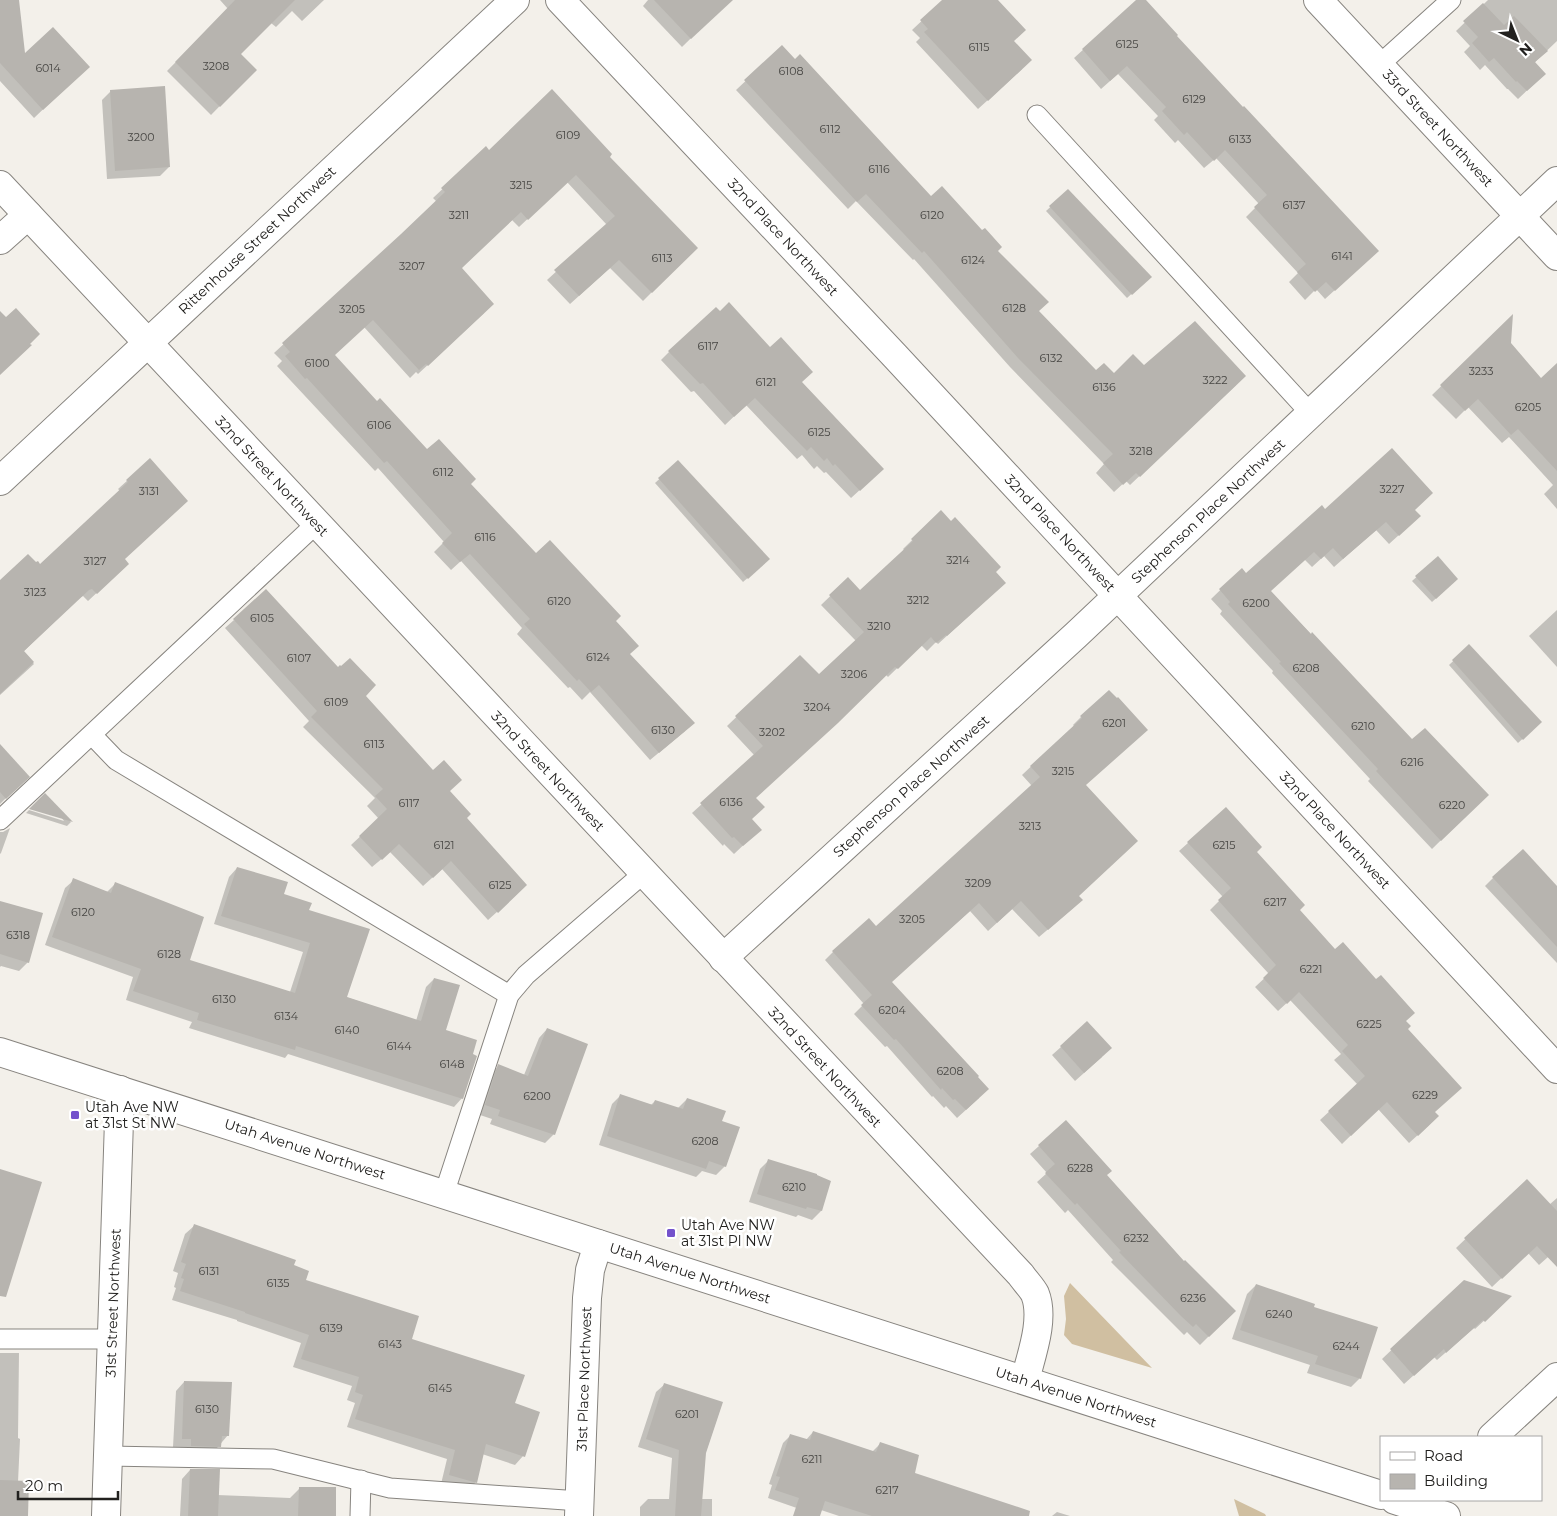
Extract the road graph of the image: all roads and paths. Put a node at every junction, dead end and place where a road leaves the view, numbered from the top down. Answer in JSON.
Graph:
{"nodes":[{"id":1,"x":515,"y":0,"type":"edge"},
{"id":2,"x":560,"y":0,"type":"edge"},
{"id":3,"x":1318,"y":0,"type":"edge"},
{"id":4,"x":1451,"y":0,"type":"edge"},
{"id":5,"x":1379,"y":65,"type":"junction"},
{"id":6,"x":1037,"y":115,"type":"dead end"},
{"id":7,"x":1557,"y":181,"type":"edge"},
{"id":8,"x":0,"y":185,"type":"edge"},
{"id":9,"x":28,"y":215,"type":"junction"},
{"id":10,"x":1520,"y":216,"type":"junction"},
{"id":11,"x":0,"y":240,"type":"edge"},
{"id":12,"x":1557,"y":256,"type":"edge"},
{"id":13,"x":148,"y":343,"type":"junction"},
{"id":14,"x":1311,"y":414,"type":"junction"},
{"id":15,"x":0,"y":481,"type":"edge"},
{"id":16,"x":316,"y":523,"type":"junction"},
{"id":17,"x":1118,"y":596,"type":"junction"},
{"id":18,"x":92,"y":735,"type":"junction"},
{"id":19,"x":0,"y":820,"type":"edge"},
{"id":20,"x":644,"y":873,"type":"junction"},
{"id":21,"x":723,"y":958,"type":"junction"},
{"id":22,"x":510,"y":996,"type":"junction"},
{"id":23,"x":0,"y":1052,"type":"edge"},
{"id":24,"x":1557,"y":1069,"type":"edge"},
{"id":25,"x":120,"y":1090,"type":"junction"},
{"id":26,"x":444,"y":1194,"type":"junction"},
{"id":27,"x":598,"y":1244,"type":"junction"},
{"id":28,"x":112,"y":1339,"type":"junction"},
{"id":29,"x":0,"y":1340,"type":"edge"},
{"id":30,"x":1557,"y":1377,"type":"edge"},
{"id":31,"x":1025,"y":1380,"type":"junction"},
{"id":32,"x":1493,"y":1436,"type":"edge"},
{"id":33,"x":108,"y":1456,"type":"junction"},
{"id":34,"x":361,"y":1480,"type":"junction"},
{"id":35,"x":1380,"y":1495,"type":"edge"},
{"id":36,"x":1411,"y":1506,"type":"edge"},
{"id":37,"x":580,"y":1508,"type":"edge"},
{"id":38,"x":106,"y":1516,"type":"edge"},
{"id":39,"x":360,"y":1516,"type":"edge"},
{"id":40,"x":1446,"y":1516,"type":"edge"}],
"edges":[{"from":1,"to":13,"type":"street","name":"Rittenhouse Street Northwest"},
{"from":2,"to":17,"type":"street","name":"32nd Place Northwest"},
{"from":3,"to":5,"type":"street","name":"33rd Street Northwest"},
{"from":4,"to":5,"type":"lane"},
{"from":5,"to":10,"type":"street","name":"33rd Street Northwest"},
{"from":6,"to":14,"type":"lane"},
{"from":7,"to":10,"type":"street","name":"Stephenson Place Northwest"},
{"from":8,"to":9,"type":"street","name":"32nd Street Northwest"},
{"from":9,"to":11,"type":"street"},
{"from":9,"to":13,"type":"street","name":"32nd Street Northwest"},
{"from":10,"to":12,"type":"street","name":"33rd Street Northwest"},
{"from":10,"to":14,"type":"street","name":"Stephenson Place Northwest"},
{"from":13,"to":15,"type":"street","name":"Rittenhouse Street Northwest"},
{"from":13,"to":16,"type":"street","name":"32nd Street Northwest"},
{"from":14,"to":17,"type":"street","name":"Stephenson Place Northwest"},
{"from":16,"to":18,"type":"lane"},
{"from":16,"to":20,"type":"street","name":"32nd Street Northwest"},
{"from":17,"to":21,"type":"street","name":"Stephenson Place Northwest"},
{"from":17,"to":24,"type":"street","name":"32nd Place Northwest"},
{"from":18,"to":19,"type":"lane"},
{"from":18,"to":22,"type":"lane"},
{"from":20,"to":21,"type":"street","name":"32nd Street Northwest"},
{"from":20,"to":22,"type":"lane"},
{"from":21,"to":31,"type":"street","name":"32nd Street Northwest"},
{"from":22,"to":26,"type":"lane"},
{"from":23,"to":25,"type":"street","name":"Utah Avenue Northwest"},
{"from":25,"to":26,"type":"street","name":"Utah Avenue Northwest"},
{"from":25,"to":28,"type":"street","name":"31st Street Northwest"},
{"from":26,"to":27,"type":"street","name":"Utah Avenue Northwest"},
{"from":27,"to":31,"type":"street","name":"Utah Avenue Northwest"},
{"from":27,"to":37,"type":"street","name":"31st Place Northwest"},
{"from":28,"to":29,"type":"lane"},
{"from":28,"to":33,"type":"street","name":"31st Street Northwest"},
{"from":30,"to":32,"type":"street"},
{"from":31,"to":35,"type":"street","name":"Utah Avenue Northwest"},
{"from":33,"to":34,"type":"lane"},
{"from":33,"to":38,"type":"street","name":"31st Street Northwest"},
{"from":34,"to":37,"type":"lane"},
{"from":34,"to":39,"type":"lane"},
{"from":36,"to":40,"type":"street"}]}
